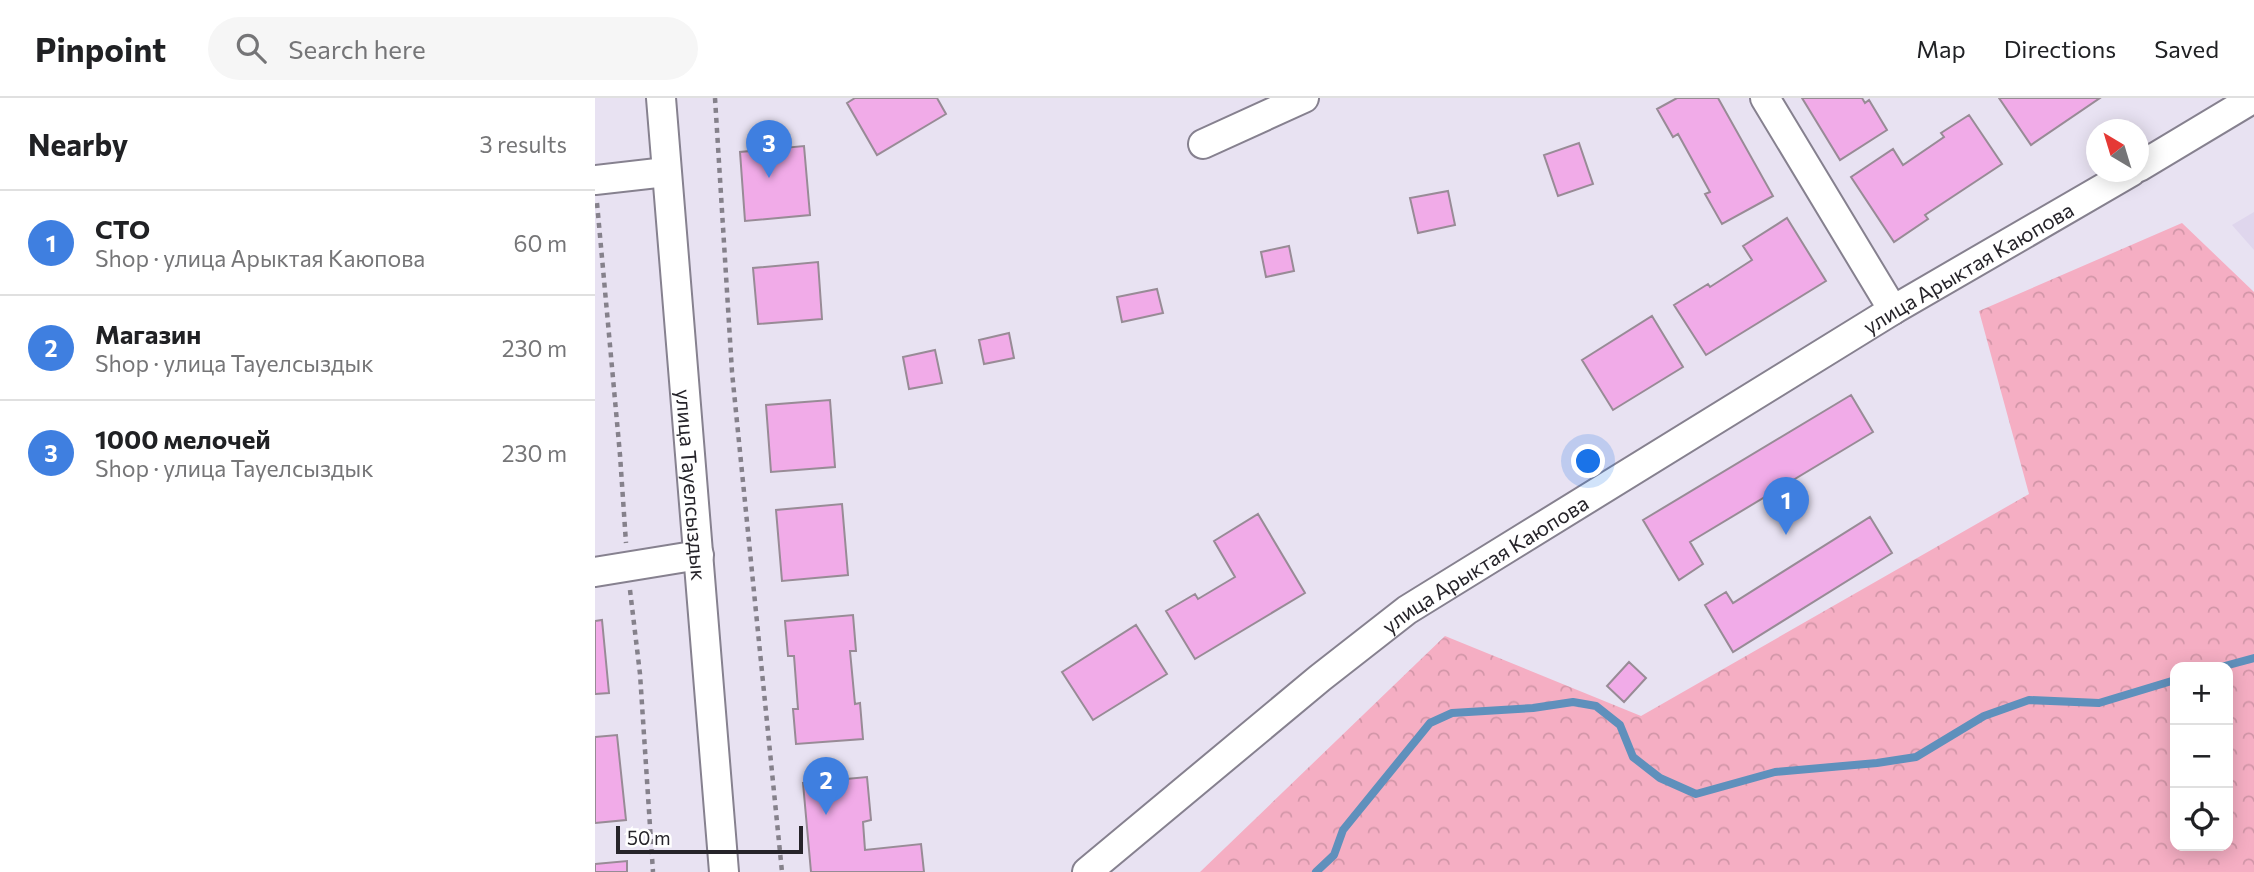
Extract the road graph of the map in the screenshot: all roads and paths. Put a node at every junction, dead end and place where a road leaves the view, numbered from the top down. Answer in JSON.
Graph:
{"nodes":[{"id":1,"x":662,"y":98,"type":"edge"},
{"id":2,"x":715,"y":98,"type":"edge"},
{"id":3,"x":1304,"y":98,"type":"edge"},
{"id":4,"x":1765,"y":98,"type":"edge"},
{"id":5,"x":2254,"y":98,"type":"edge"},
{"id":6,"x":1203,"y":144,"type":"dead end"},
{"id":7,"x":2149,"y":161,"type":"edge"},
{"id":8,"x":666,"y":172,"type":"junction"},
{"id":9,"x":595,"y":180,"type":"edge"},
{"id":10,"x":2114,"y":182,"type":"edge"},
{"id":11,"x":1893,"y":310,"type":"junction"},
{"id":12,"x":699,"y":555,"type":"junction"},
{"id":13,"x":627,"y":567,"type":"junction"},
{"id":14,"x":595,"y":572,"type":"edge"},
{"id":15,"x":653,"y":872,"type":"edge"},
{"id":16,"x":724,"y":872,"type":"edge"},
{"id":17,"x":782,"y":872,"type":"edge"},
{"id":18,"x":1087,"y":872,"type":"edge"}],
"edges":[{"from":1,"to":8,"type":"street","name":"улица Тауелсыздык"},
{"from":2,"to":17,"type":"path"},
{"from":3,"to":6,"type":"street"},
{"from":4,"to":11,"type":"street"},
{"from":5,"to":7,"type":"street"},
{"from":8,"to":9,"type":"street"},
{"from":8,"to":12,"type":"street","name":"улица Тауелсыздык"},
{"from":9,"to":13,"type":"path"},
{"from":10,"to":11,"type":"street","name":"улица Арыктая Каюпова"},
{"from":11,"to":18,"type":"street","name":"улица Арыктая Каюпова"},
{"from":12,"to":13,"type":"street"},
{"from":12,"to":16,"type":"street","name":"улица Тауелсыздык"},
{"from":13,"to":14,"type":"street"},
{"from":13,"to":15,"type":"path"}]}
